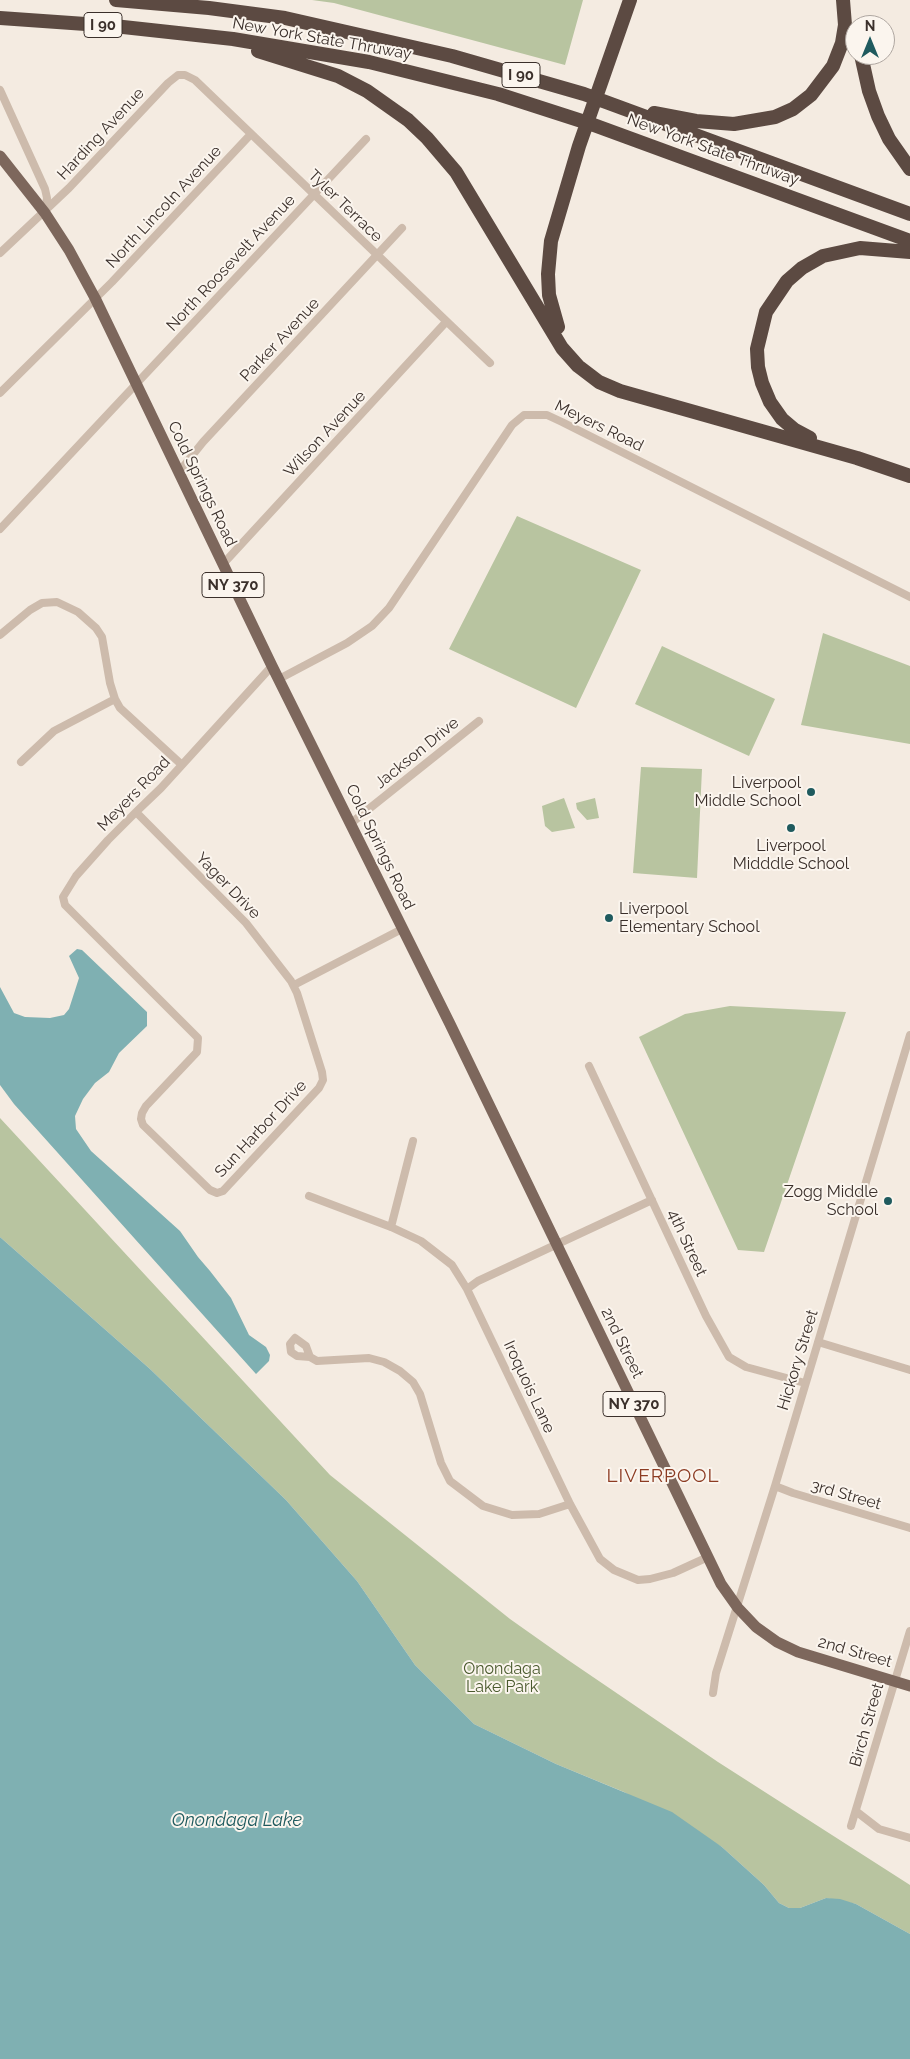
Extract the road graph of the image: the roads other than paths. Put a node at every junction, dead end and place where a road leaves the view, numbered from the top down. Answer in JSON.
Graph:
{"nodes":[{"id":1,"x":116,"y":0,"type":"edge"},
{"id":2,"x":623,"y":0,"type":"edge"},
{"id":3,"x":630,"y":0,"type":"edge"},
{"id":4,"x":843,"y":0,"type":"edge"},
{"id":5,"x":850,"y":0,"type":"edge"},
{"id":6,"x":853,"y":15,"type":"edge"},
{"id":7,"x":0,"y":18,"type":"edge"},
{"id":8,"x":177,"y":33,"type":"junction"},
{"id":9,"x":863,"y":65,"type":"edge"},
{"id":10,"x":178,"y":75,"type":"joint"},
{"id":11,"x":600,"y":79,"type":"junction"},
{"id":12,"x":0,"y":90,"type":"edge"},
{"id":13,"x":2,"y":100,"type":"edge"},
{"id":14,"x":610,"y":103,"type":"junction"},
{"id":15,"x":251,"y":134,"type":"junction"},
{"id":16,"x":366,"y":139,"type":"dead end"},
{"id":17,"x":577,"y":146,"type":"junction"},
{"id":18,"x":0,"y":156,"type":"edge"},
{"id":19,"x":910,"y":169,"type":"edge"},
{"id":20,"x":313,"y":195,"type":"junction"},
{"id":21,"x":44,"y":212,"type":"junction"},
{"id":22,"x":910,"y":214,"type":"edge"},
{"id":23,"x":402,"y":228,"type":"dead end"},
{"id":24,"x":910,"y":241,"type":"edge"},
{"id":25,"x":910,"y":252,"type":"edge"},
{"id":26,"x":0,"y":253,"type":"edge"},
{"id":27,"x":376,"y":255,"type":"junction"},
{"id":28,"x":95,"y":298,"type":"junction"},
{"id":29,"x":446,"y":322,"type":"junction"},
{"id":30,"x":551,"y":328,"type":"junction"},
{"id":31,"x":490,"y":363,"type":"dead end"},
{"id":32,"x":137,"y":385,"type":"junction"},
{"id":33,"x":0,"y":394,"type":"edge"},
{"id":34,"x":810,"y":438,"type":"junction"},
{"id":35,"x":910,"y":469,"type":"edge"},
{"id":36,"x":179,"y":472,"type":"junction"},
{"id":37,"x":910,"y":476,"type":"edge"},
{"id":38,"x":0,"y":529,"type":"edge"},
{"id":39,"x":223,"y":564,"type":"junction"},
{"id":40,"x":910,"y":597,"type":"edge"},
{"id":41,"x":1,"y":633,"type":"edge"},
{"id":42,"x":272,"y":666,"type":"junction"},
{"id":43,"x":278,"y":679,"type":"junction"},
{"id":44,"x":114,"y":699,"type":"junction"},
{"id":45,"x":479,"y":721,"type":"dead end"},
{"id":46,"x":21,"y":762,"type":"dead end"},
{"id":47,"x":182,"y":765,"type":"junction"},
{"id":48,"x":136,"y":812,"type":"junction"},
{"id":49,"x":350,"y":824,"type":"junction"},
{"id":50,"x":402,"y":929,"type":"junction"},
{"id":51,"x":105,"y":946,"type":"joint"},
{"id":52,"x":294,"y":986,"type":"junction"},
{"id":53,"x":450,"y":1024,"type":"joint"},
{"id":54,"x":910,"y":1035,"type":"edge"},
{"id":55,"x":907,"y":1057,"type":"edge"},
{"id":56,"x":589,"y":1066,"type":"dead end"},
{"id":57,"x":413,"y":1141,"type":"dead end"},
{"id":58,"x":309,"y":1196,"type":"dead end"},
{"id":59,"x":652,"y":1200,"type":"junction"},
{"id":60,"x":391,"y":1227,"type":"junction"},
{"id":61,"x":556,"y":1245,"type":"junction"},
{"id":62,"x":467,"y":1289,"type":"junction"},
{"id":63,"x":818,"y":1342,"type":"junction"},
{"id":64,"x":310,"y":1357,"type":"dead end"},
{"id":65,"x":910,"y":1370,"type":"edge"},
{"id":66,"x":805,"y":1383,"type":"junction"},
{"id":67,"x":775,"y":1486,"type":"junction"},
{"id":68,"x":570,"y":1504,"type":"junction"},
{"id":69,"x":910,"y":1528,"type":"edge"},
{"id":70,"x":708,"y":1557,"type":"junction"},
{"id":71,"x":738,"y":1608,"type":"junction"},
{"id":72,"x":910,"y":1631,"type":"edge"},
{"id":73,"x":894,"y":1681,"type":"junction"},
{"id":74,"x":910,"y":1686,"type":"edge"},
{"id":75,"x":713,"y":1693,"type":"dead end"},
{"id":76,"x":857,"y":1812,"type":"junction"},
{"id":77,"x":851,"y":1826,"type":"dead end"},
{"id":78,"x":910,"y":1838,"type":"edge"}],
"edges":[{"from":1,"to":14,"type":"highway","name":"New York State Thruway","number":"I 90"},
{"from":2,"to":11,"type":"highway"},
{"from":3,"to":11,"type":"highway"},
{"from":4,"to":14,"type":"highway"},
{"from":5,"to":6,"type":"highway"},
{"from":7,"to":8,"type":"highway","name":"New York State Thruway","number":"I 90"},
{"from":8,"to":24,"type":"highway","name":"New York State Thruway","number":"I 90"},
{"from":8,"to":30,"type":"highway"},
{"from":9,"to":19,"type":"highway"},
{"from":10,"to":15,"type":"street","name":"Tyler Terrace"},
{"from":10,"to":21,"type":"street","name":"Harding Avenue"},
{"from":11,"to":17,"type":"highway"},
{"from":12,"to":13,"type":"street"},
{"from":13,"to":21,"type":"street"},
{"from":14,"to":22,"type":"highway","name":"New York State Thruway","number":"I 90"},
{"from":15,"to":20,"type":"street","name":"Tyler Terrace"},
{"from":15,"to":28,"type":"street","name":"North Lincoln Avenue"},
{"from":16,"to":20,"type":"street","name":"North Roosevelt Avenue"},
{"from":17,"to":30,"type":"highway"},
{"from":17,"to":34,"type":"highway"},
{"from":18,"to":21,"type":"main road","name":"Cold Springs Road","number":"NY 370"},
{"from":20,"to":27,"type":"street","name":"Tyler Terrace"},
{"from":20,"to":32,"type":"street","name":"North Roosevelt Avenue"},
{"from":21,"to":26,"type":"street","name":"Harding Avenue"},
{"from":21,"to":28,"type":"main road","name":"Cold Springs Road","number":"NY 370"},
{"from":23,"to":27,"type":"street","name":"Parker Avenue"},
{"from":25,"to":34,"type":"highway"},
{"from":27,"to":29,"type":"street","name":"Tyler Terrace"},
{"from":27,"to":36,"type":"street","name":"Parker Avenue"},
{"from":28,"to":32,"type":"main road","name":"Cold Springs Road","number":"NY 370"},
{"from":28,"to":33,"type":"street","name":"North Lincoln Avenue"},
{"from":29,"to":31,"type":"street","name":"Tyler Terrace"},
{"from":29,"to":39,"type":"street","name":"Wilson Avenue"},
{"from":30,"to":37,"type":"highway"},
{"from":32,"to":36,"type":"main road","name":"Cold Springs Road","number":"NY 370"},
{"from":32,"to":38,"type":"street","name":"North Roosevelt Avenue"},
{"from":34,"to":35,"type":"highway"},
{"from":36,"to":39,"type":"main road","name":"Cold Springs Road","number":"NY 370"},
{"from":39,"to":42,"type":"main road","name":"Cold Springs Road","number":"NY 370"},
{"from":40,"to":43,"type":"street","name":"Meyers Road"},
{"from":41,"to":44,"type":"street"},
{"from":42,"to":43,"type":"main road","name":"Cold Springs Road","number":"NY 370"},
{"from":42,"to":47,"type":"street","name":"Meyers Road"},
{"from":43,"to":49,"type":"main road","name":"Cold Springs Road","number":"NY 370"},
{"from":44,"to":46,"type":"street"},
{"from":44,"to":47,"type":"street"},
{"from":45,"to":49,"type":"street","name":"Jackson Drive"},
{"from":47,"to":48,"type":"street","name":"Meyers Road"},
{"from":48,"to":51,"type":"street","name":"Meyers Road"},
{"from":48,"to":52,"type":"street","name":"Yager Drive"},
{"from":49,"to":50,"type":"main road","name":"Cold Springs Road","number":"NY 370"},
{"from":50,"to":52,"type":"street"},
{"from":50,"to":53,"type":"main road","name":"Cold Springs Road","number":"NY 370"},
{"from":51,"to":52,"type":"street","name":"Sun Harbor Drive"},
{"from":53,"to":61,"type":"main road","name":"2nd Street","number":"NY 370"},
{"from":54,"to":55,"type":"street","name":"Hickory Street"},
{"from":55,"to":63,"type":"street","name":"Hickory Street"},
{"from":56,"to":59,"type":"street","name":"4th Street"},
{"from":57,"to":60,"type":"street"},
{"from":58,"to":60,"type":"street","name":"Iroquois Lane"},
{"from":59,"to":61,"type":"street"},
{"from":59,"to":66,"type":"street","name":"4th Street"},
{"from":60,"to":62,"type":"street","name":"Iroquois Lane"},
{"from":61,"to":62,"type":"street"},
{"from":61,"to":70,"type":"main road","name":"2nd Street","number":"NY 370"},
{"from":62,"to":68,"type":"street","name":"Iroquois Lane"},
{"from":63,"to":65,"type":"street"},
{"from":63,"to":66,"type":"street","name":"Hickory Street"},
{"from":64,"to":68,"type":"street"},
{"from":66,"to":67,"type":"street","name":"Hickory Street"},
{"from":67,"to":69,"type":"street","name":"3rd Street"},
{"from":67,"to":71,"type":"street","name":"Hickory Street"},
{"from":68,"to":70,"type":"street","name":"Iroquois Lane"},
{"from":70,"to":71,"type":"main road","name":"2nd Street","number":"NY 370"},
{"from":71,"to":73,"type":"main road","name":"2nd Street","number":"NY 370"},
{"from":71,"to":75,"type":"street","name":"Hickory Street"},
{"from":72,"to":73,"type":"street","name":"Birch Street"},
{"from":73,"to":74,"type":"main road","name":"2nd Street","number":"NY 370"},
{"from":73,"to":76,"type":"street","name":"Birch Street"},
{"from":76,"to":77,"type":"street","name":"Birch Street"},
{"from":76,"to":78,"type":"street"}]}
